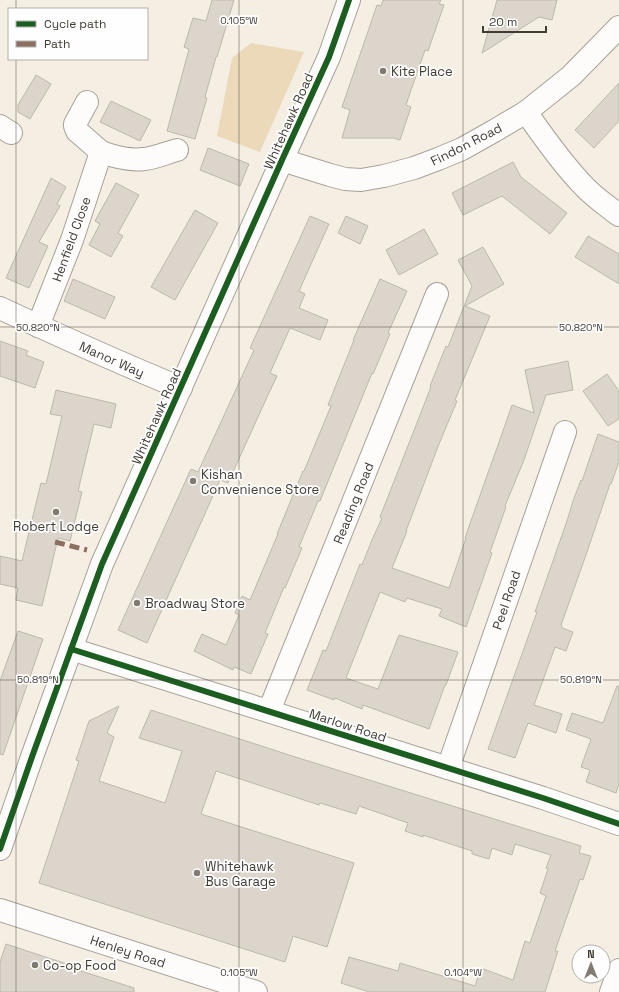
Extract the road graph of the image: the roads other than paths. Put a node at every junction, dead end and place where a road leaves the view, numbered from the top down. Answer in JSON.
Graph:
{"nodes":[{"id":1,"x":349,"y":0,"type":"edge"},
{"id":2,"x":619,"y":27,"type":"edge"},
{"id":3,"x":87,"y":102,"type":"dead end"},
{"id":4,"x":526,"y":112,"type":"junction"},
{"id":5,"x":177,"y":150,"type":"dead end"},
{"id":6,"x":101,"y":152,"type":"junction"},
{"id":7,"x":282,"y":160,"type":"junction"},
{"id":8,"x":619,"y":215,"type":"edge"},
{"id":9,"x":437,"y":294,"type":"dead end"},
{"id":10,"x":0,"y":308,"type":"edge"},
{"id":11,"x":38,"y":326,"type":"junction"},
{"id":12,"x":181,"y":388,"type":"junction"},
{"id":13,"x":565,"y":432,"type":"dead end"},
{"id":14,"x":70,"y":649,"type":"junction"},
{"id":15,"x":269,"y":711,"type":"junction"},
{"id":16,"x":448,"y":768,"type":"junction"},
{"id":17,"x":619,"y":824,"type":"edge"},
{"id":18,"x":0,"y":849,"type":"edge"},
{"id":19,"x":0,"y":910,"type":"edge"},
{"id":20,"x":619,"y":970,"type":"edge"},
{"id":21,"x":256,"y":992,"type":"edge"},
{"id":22,"x":611,"y":992,"type":"edge"}],
"edges":[{"from":1,"to":7,"type":"street","name":"Whitehawk Road"},
{"from":2,"to":4,"type":"street","name":"Findon Road"},
{"from":3,"to":6,"type":"street"},
{"from":4,"to":7,"type":"street","name":"Findon Road"},
{"from":4,"to":8,"type":"street"},
{"from":5,"to":6,"type":"street"},
{"from":6,"to":11,"type":"street","name":"Henfield Close"},
{"from":7,"to":12,"type":"street","name":"Whitehawk Road"},
{"from":9,"to":15,"type":"street","name":"Reading Road"},
{"from":10,"to":11,"type":"street","name":"Manor Way"},
{"from":11,"to":12,"type":"street","name":"Manor Way"},
{"from":12,"to":14,"type":"street","name":"Whitehawk Road"},
{"from":13,"to":16,"type":"street","name":"Peel Road"},
{"from":14,"to":15,"type":"street","name":"Marlow Road"},
{"from":14,"to":18,"type":"street","name":"Whitehawk Road"},
{"from":15,"to":16,"type":"street","name":"Marlow Road"},
{"from":16,"to":17,"type":"street","name":"Marlow Road"},
{"from":19,"to":21,"type":"street","name":"Henley Road"},
{"from":20,"to":22,"type":"street"}]}
